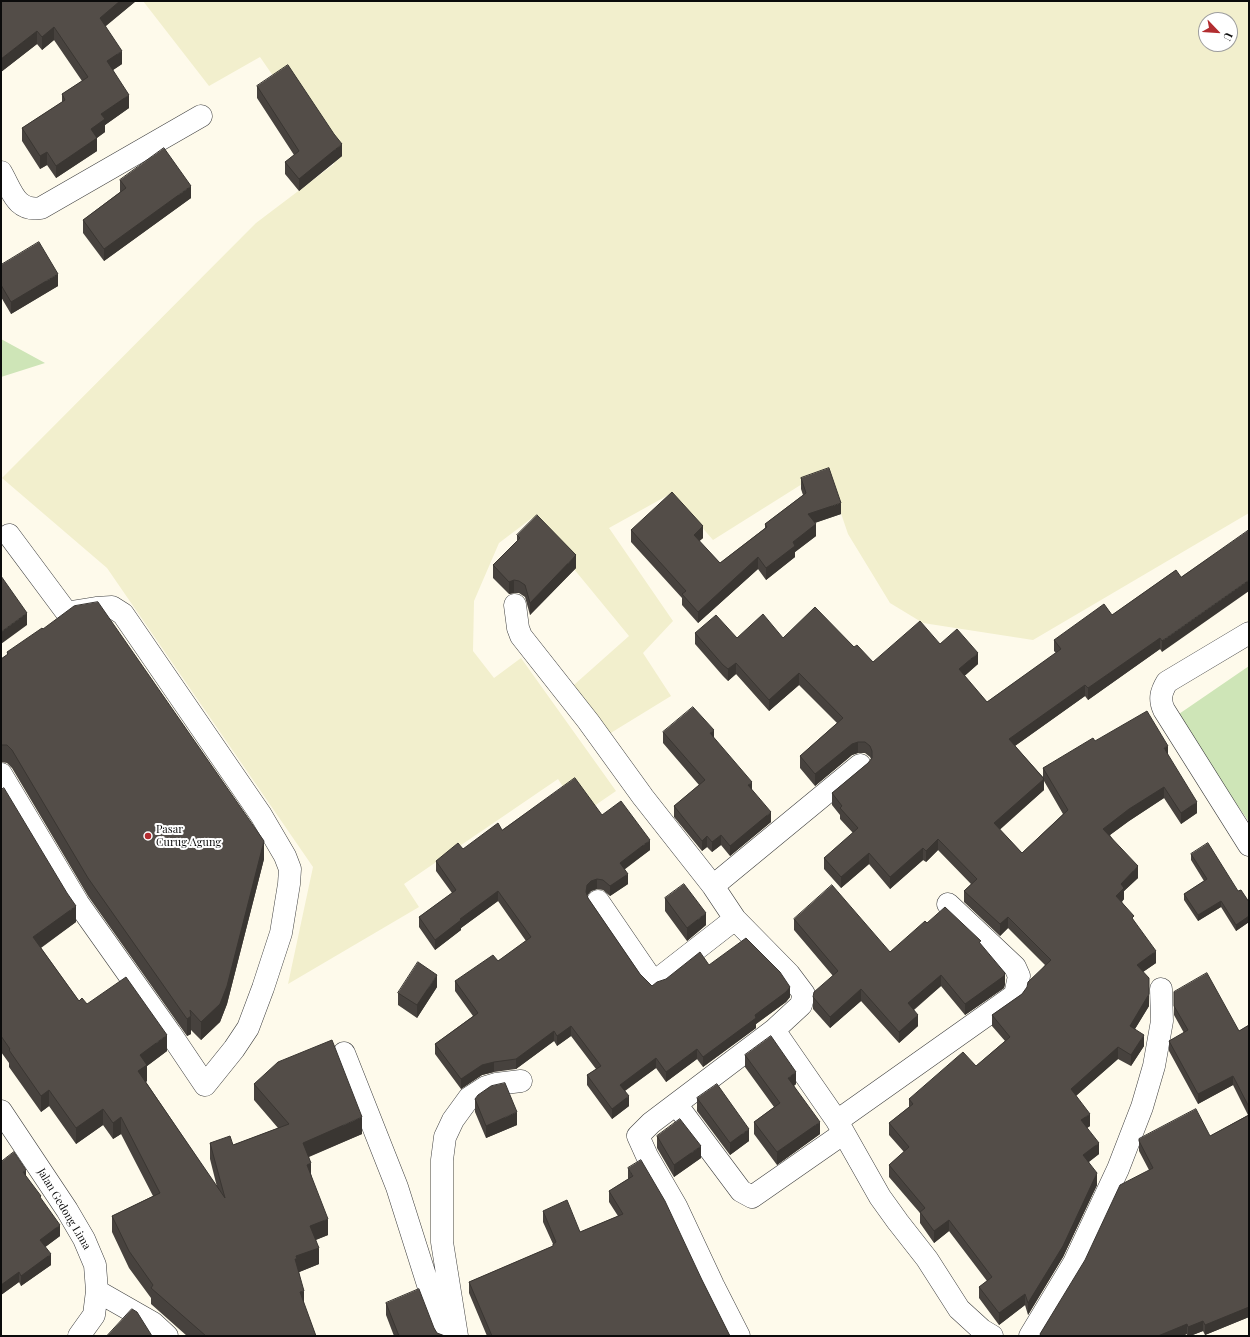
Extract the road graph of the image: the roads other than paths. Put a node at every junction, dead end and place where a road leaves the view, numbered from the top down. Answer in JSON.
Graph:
{"nodes":[{"id":1,"x":201,"y":116,"type":"dead end"},
{"id":2,"x":1,"y":172,"type":"edge"},
{"id":3,"x":9,"y":535,"type":"dead end"},
{"id":4,"x":515,"y":605,"type":"dead end"},
{"id":5,"x":67,"y":613,"type":"junction"},
{"id":6,"x":49,"y":625,"type":"edge"},
{"id":7,"x":1249,"y":633,"type":"edge"},
{"id":8,"x":860,"y":765,"type":"dead end"},
{"id":9,"x":1,"y":774,"type":"edge"},
{"id":10,"x":1249,"y":846,"type":"edge"},
{"id":11,"x":713,"y":886,"type":"junction"},
{"id":12,"x":598,"y":901,"type":"dead end"},
{"id":13,"x":948,"y":904,"type":"dead end"},
{"id":14,"x":735,"y":919,"type":"junction"},
{"id":15,"x":1161,"y":989,"type":"dead end"},
{"id":16,"x":774,"y":1030,"type":"junction"},
{"id":17,"x":344,"y":1053,"type":"dead end"},
{"id":18,"x":521,"y":1081,"type":"dead end"},
{"id":19,"x":676,"y":1104,"type":"junction"},
{"id":20,"x":1,"y":1111,"type":"edge"},
{"id":21,"x":841,"y":1127,"type":"junction"},
{"id":22,"x":97,"y":1291,"type":"junction"},
{"id":23,"x":79,"y":1336,"type":"edge"},
{"id":24,"x":167,"y":1336,"type":"edge"},
{"id":25,"x":446,"y":1336,"type":"edge"},
{"id":26,"x":457,"y":1336,"type":"edge"},
{"id":27,"x":739,"y":1336,"type":"edge"},
{"id":28,"x":992,"y":1336,"type":"edge"},
{"id":29,"x":1030,"y":1336,"type":"edge"}],
"edges":[{"from":1,"to":2,"type":"street"},
{"from":3,"to":5,"type":"street"},
{"from":4,"to":11,"type":"street"},
{"from":5,"to":6,"type":"street"},
{"from":5,"to":9,"type":"street"},
{"from":7,"to":10,"type":"street"},
{"from":8,"to":11,"type":"street"},
{"from":11,"to":14,"type":"street"},
{"from":12,"to":14,"type":"street"},
{"from":13,"to":21,"type":"street"},
{"from":14,"to":16,"type":"street"},
{"from":15,"to":29,"type":"street"},
{"from":16,"to":19,"type":"street"},
{"from":16,"to":21,"type":"street"},
{"from":17,"to":25,"type":"street"},
{"from":18,"to":26,"type":"street"},
{"from":19,"to":21,"type":"street"},
{"from":19,"to":27,"type":"street"},
{"from":20,"to":22,"type":"street","name":"Jalan Gedong Lima"},
{"from":21,"to":28,"type":"street"},
{"from":22,"to":23,"type":"street","name":"Jalan Gedong Lima"},
{"from":22,"to":24,"type":"street"}]}
